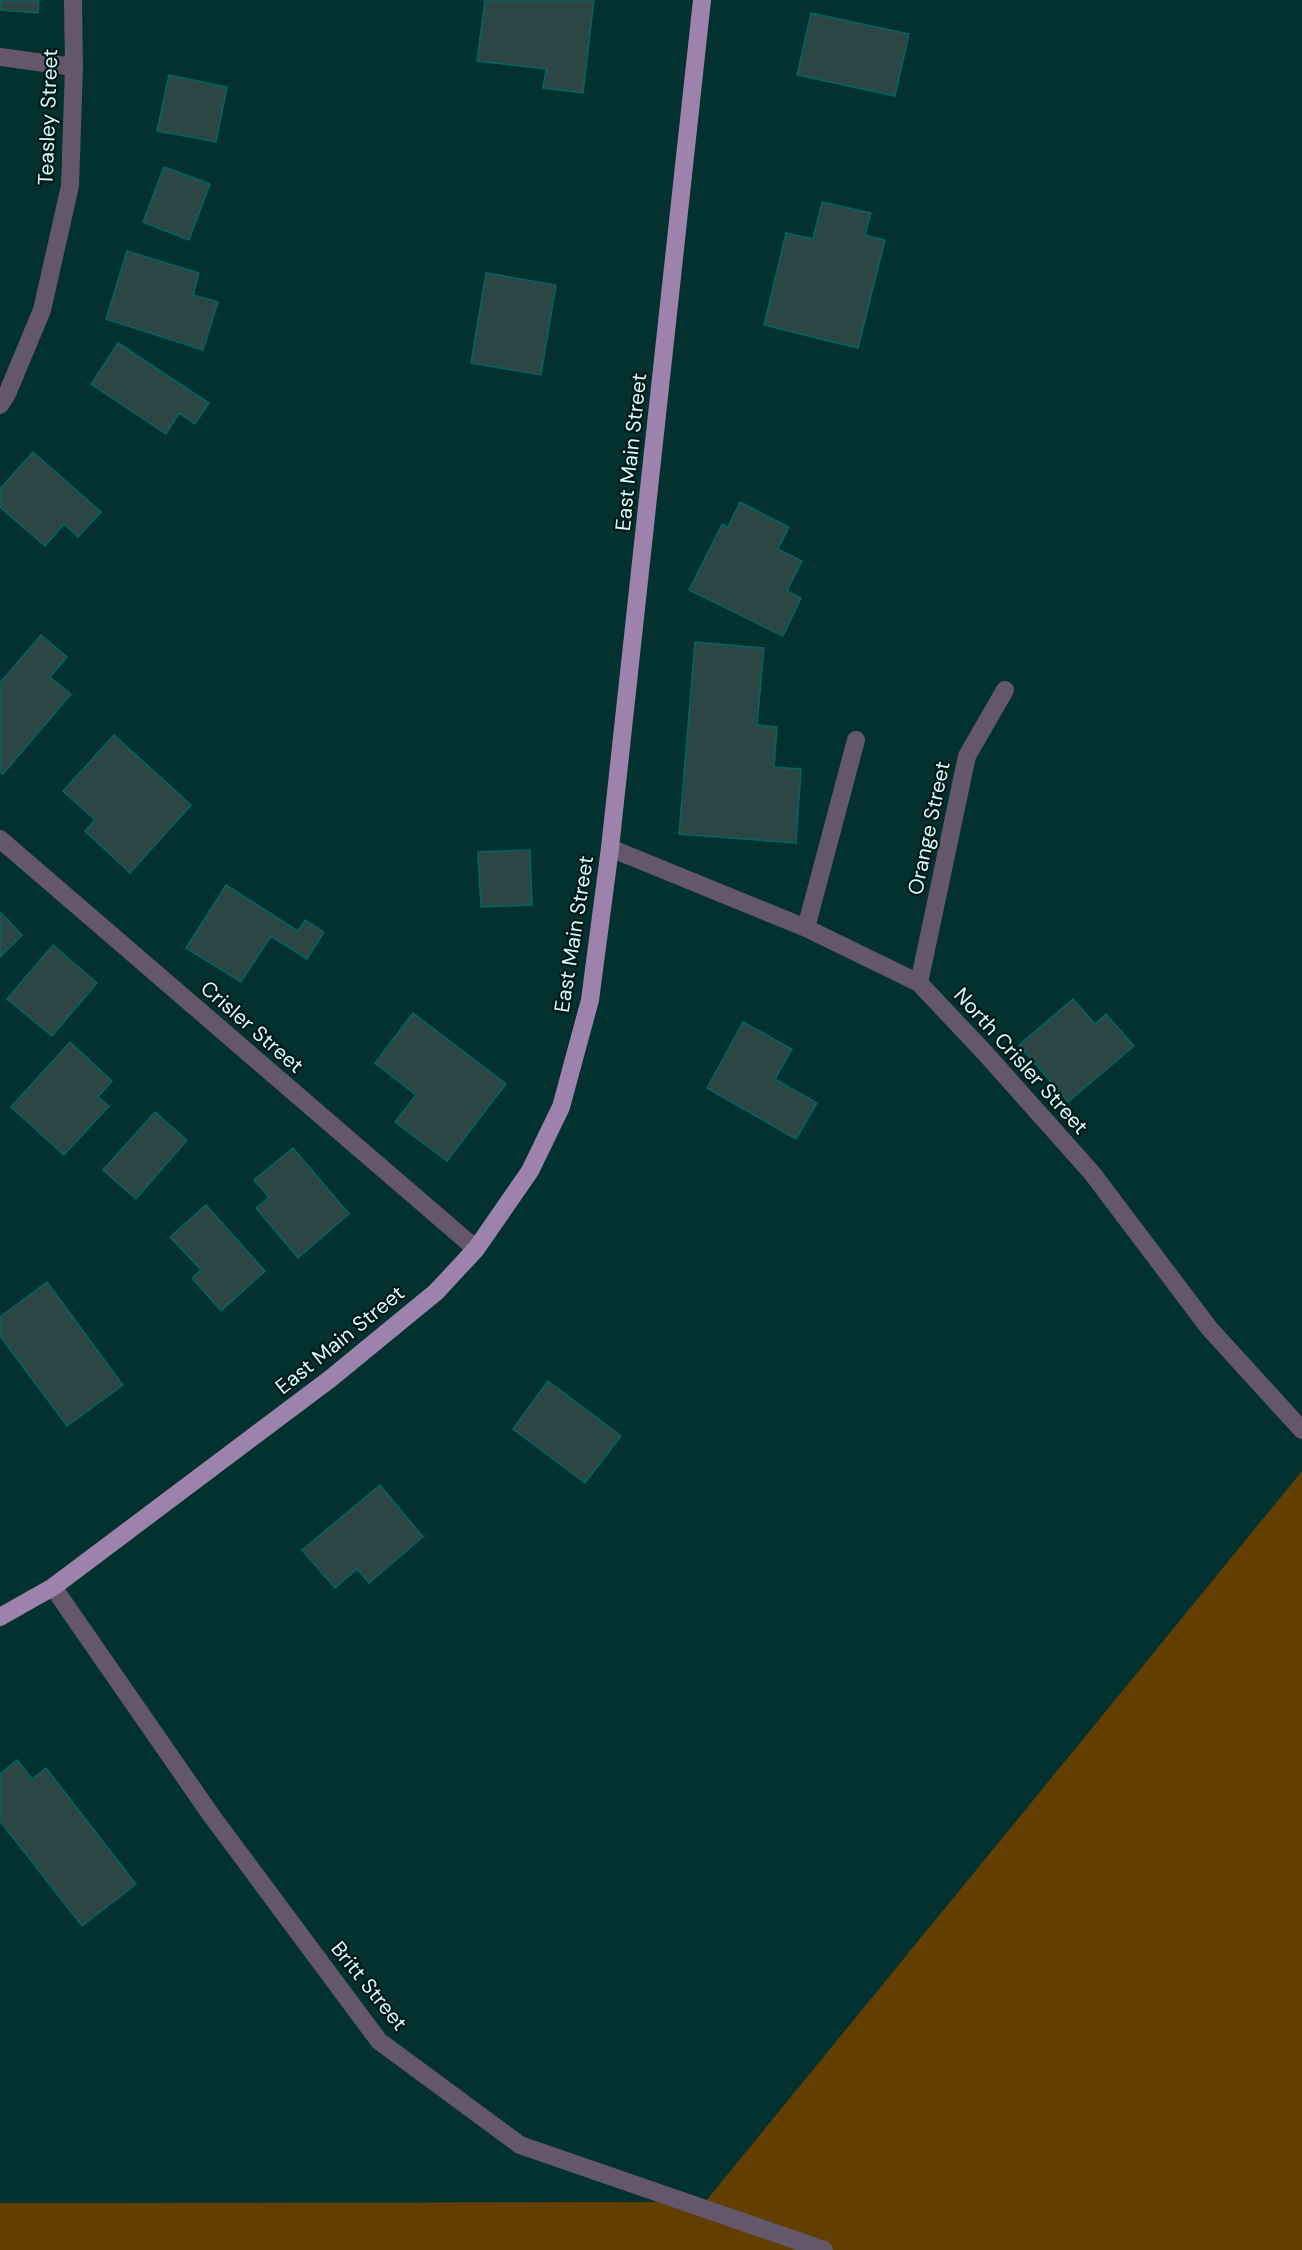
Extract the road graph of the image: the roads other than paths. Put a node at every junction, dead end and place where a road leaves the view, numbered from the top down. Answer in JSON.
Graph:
{"nodes":[{"id":1,"x":73,"y":0,"type":"edge"},
{"id":2,"x":702,"y":0,"type":"edge"},
{"id":3,"x":0,"y":57,"type":"edge"},
{"id":4,"x":74,"y":67,"type":"junction"},
{"id":5,"x":0,"y":405,"type":"edge"},
{"id":6,"x":1005,"y":690,"type":"dead end"},
{"id":7,"x":856,"y":740,"type":"dead end"},
{"id":8,"x":0,"y":839,"type":"edge"},
{"id":9,"x":610,"y":848,"type":"junction"},
{"id":10,"x":806,"y":928,"type":"junction"},
{"id":11,"x":919,"y":983,"type":"junction"},
{"id":12,"x":476,"y":1249,"type":"junction"},
{"id":13,"x":1302,"y":1430,"type":"edge"},
{"id":14,"x":54,"y":1587,"type":"junction"},
{"id":15,"x":0,"y":1617,"type":"edge"},
{"id":16,"x":824,"y":2250,"type":"edge"}],
"edges":[{"from":1,"to":4,"type":"street","name":"Teasley Street"},
{"from":2,"to":9,"type":"main road","name":"East Main Street"},
{"from":3,"to":4,"type":"street"},
{"from":4,"to":5,"type":"street","name":"Teasley Street"},
{"from":6,"to":11,"type":"street","name":"Orange Street"},
{"from":7,"to":10,"type":"street"},
{"from":8,"to":12,"type":"street","name":"Crisler Street"},
{"from":9,"to":10,"type":"street","name":"North Crisler Street"},
{"from":9,"to":12,"type":"main road","name":"East Main Street"},
{"from":10,"to":11,"type":"street","name":"North Crisler Street"},
{"from":11,"to":13,"type":"street","name":"North Crisler Street"},
{"from":12,"to":14,"type":"main road","name":"East Main Street"},
{"from":14,"to":15,"type":"main road","name":"East Main Street"},
{"from":14,"to":16,"type":"street","name":"Britt Street"}]}
